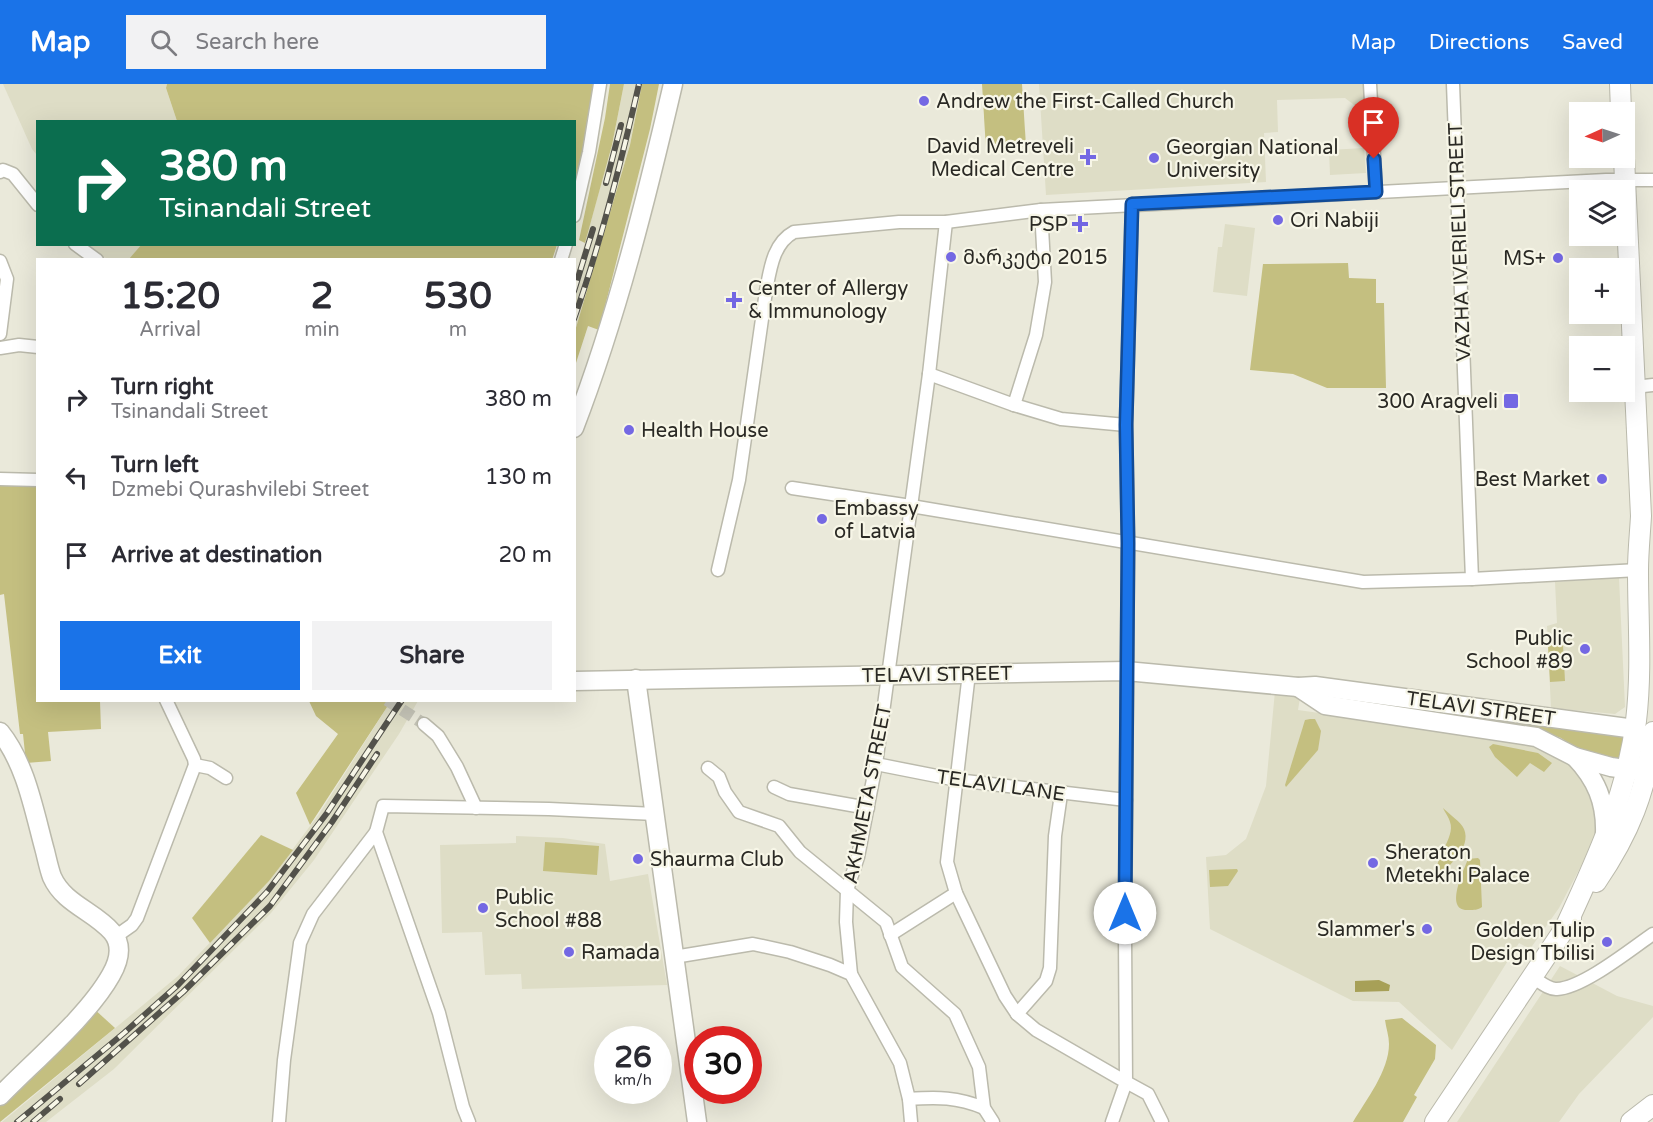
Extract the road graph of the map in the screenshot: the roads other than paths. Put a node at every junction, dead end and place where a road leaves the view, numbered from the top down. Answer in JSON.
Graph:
{"nodes":[{"id":1,"x":600,"y":84,"type":"edge"},
{"id":2,"x":673,"y":84,"type":"edge"},
{"id":3,"x":1370,"y":84,"type":"edge"},
{"id":4,"x":1452,"y":84,"type":"edge"},
{"id":5,"x":1620,"y":84,"type":"edge"},
{"id":6,"x":1621,"y":102,"type":"edge"},
{"id":7,"x":1624,"y":168,"type":"edge"},
{"id":8,"x":0,"y":172,"type":"edge"},
{"id":9,"x":1625,"y":179,"type":"junction"},
{"id":10,"x":1653,"y":180,"type":"edge"},
{"id":11,"x":1457,"y":188,"type":"junction"},
{"id":12,"x":1376,"y":192,"type":"junction"},
{"id":13,"x":36,"y":203,"type":"edge"},
{"id":14,"x":1132,"y":204,"type":"junction"},
{"id":15,"x":576,"y":207,"type":"edge"},
{"id":16,"x":1041,"y":210,"type":"junction"},
{"id":17,"x":946,"y":222,"type":"junction"},
{"id":18,"x":78,"y":246,"type":"edge"},
{"id":19,"x":94,"y":258,"type":"edge"},
{"id":20,"x":0,"y":261,"type":"edge"},
{"id":21,"x":0,"y":334,"type":"edge"},
{"id":22,"x":36,"y":347,"type":"edge"},
{"id":23,"x":0,"y":348,"type":"edge"},
{"id":24,"x":929,"y":374,"type":"junction"},
{"id":25,"x":1643,"y":386,"type":"edge"},
{"id":26,"x":1014,"y":405,"type":"junction"},
{"id":27,"x":576,"y":423,"type":"edge"},
{"id":28,"x":1126,"y":425,"type":"junction"},
{"id":29,"x":0,"y":479,"type":"edge"},
{"id":30,"x":36,"y":480,"type":"edge"},
{"id":31,"x":792,"y":488,"type":"dead end"},
{"id":32,"x":911,"y":506,"type":"junction"},
{"id":33,"x":1641,"y":516,"type":"junction"},
{"id":34,"x":1128,"y":543,"type":"junction"},
{"id":35,"x":718,"y":570,"type":"dead end"},
{"id":36,"x":1638,"y":570,"type":"junction"},
{"id":37,"x":1472,"y":579,"type":"junction"},
{"id":38,"x":1653,"y":643,"type":"edge"},
{"id":39,"x":1126,"y":671,"type":"junction"},
{"id":40,"x":969,"y":673,"type":"junction"},
{"id":41,"x":889,"y":675,"type":"junction"},
{"id":42,"x":636,"y":679,"type":"junction"},
{"id":43,"x":576,"y":681,"type":"edge"},
{"id":44,"x":1306,"y":693,"type":"junction"},
{"id":45,"x":167,"y":702,"type":"edge"},
{"id":46,"x":424,"y":724,"type":"tunnel mouth"},
{"id":47,"x":1644,"y":730,"type":"edge"},
{"id":48,"x":0,"y":732,"type":"edge"},
{"id":49,"x":1575,"y":757,"type":"junction"},
{"id":50,"x":876,"y":764,"type":"junction"},
{"id":51,"x":1646,"y":764,"type":"edge"},
{"id":52,"x":195,"y":765,"type":"junction"},
{"id":53,"x":708,"y":768,"type":"dead end"},
{"id":54,"x":226,"y":778,"type":"dead end"},
{"id":55,"x":957,"y":780,"type":"junction"},
{"id":56,"x":774,"y":787,"type":"dead end"},
{"id":57,"x":1061,"y":794,"type":"junction"},
{"id":58,"x":1126,"y":800,"type":"junction"},
{"id":59,"x":476,"y":808,"type":"junction"},
{"id":60,"x":868,"y":808,"type":"junction"},
{"id":61,"x":655,"y":814,"type":"junction"},
{"id":62,"x":376,"y":832,"type":"junction"},
{"id":63,"x":1605,"y":838,"type":"junction"},
{"id":64,"x":847,"y":890,"type":"junction"},
{"id":65,"x":956,"y":893,"type":"junction"},
{"id":66,"x":1565,"y":928,"type":"junction"},
{"id":67,"x":1653,"y":934,"type":"edge"},
{"id":68,"x":890,"y":935,"type":"junction"},
{"id":69,"x":115,"y":937,"type":"junction"},
{"id":70,"x":674,"y":957,"type":"junction"},
{"id":71,"x":851,"y":974,"type":"junction"},
{"id":72,"x":1532,"y":976,"type":"junction"},
{"id":73,"x":1017,"y":1014,"type":"junction"},
{"id":74,"x":1126,"y":1082,"type":"junction"},
{"id":75,"x":0,"y":1096,"type":"edge"},
{"id":76,"x":909,"y":1099,"type":"junction"},
{"id":77,"x":1653,"y":1105,"type":"edge"},
{"id":78,"x":984,"y":1108,"type":"junction"},
{"id":79,"x":279,"y":1122,"type":"edge"},
{"id":80,"x":469,"y":1122,"type":"edge"},
{"id":81,"x":698,"y":1122,"type":"edge"},
{"id":82,"x":911,"y":1122,"type":"edge"},
{"id":83,"x":993,"y":1122,"type":"edge"},
{"id":84,"x":1112,"y":1122,"type":"edge"},
{"id":85,"x":1162,"y":1122,"type":"edge"},
{"id":86,"x":1435,"y":1122,"type":"edge"},
{"id":87,"x":1631,"y":1122,"type":"edge"}],
"edges":[{"from":1,"to":15,"type":"street"},
{"from":2,"to":27,"type":"street"},
{"from":3,"to":12,"type":"street"},
{"from":4,"to":11,"type":"street","name":"VAZHA IVERIELI STREET"},
{"from":5,"to":6,"type":"main road"},
{"from":7,"to":9,"type":"main road"},
{"from":8,"to":13,"type":"street"},
{"from":9,"to":10,"type":"street"},
{"from":9,"to":11,"type":"street"},
{"from":9,"to":25,"type":"main road"},
{"from":11,"to":12,"type":"street"},
{"from":11,"to":37,"type":"street","name":"VAZHA IVERIELI STREET"},
{"from":12,"to":14,"type":"street"},
{"from":14,"to":16,"type":"street"},
{"from":14,"to":28,"type":"street"},
{"from":16,"to":17,"type":"street"},
{"from":16,"to":26,"type":"street"},
{"from":17,"to":24,"type":"street","name":"AKHMETA STREET"},
{"from":17,"to":35,"type":"street"},
{"from":18,"to":19,"type":"street"},
{"from":20,"to":21,"type":"street"},
{"from":22,"to":23,"type":"street"},
{"from":24,"to":26,"type":"street"},
{"from":24,"to":32,"type":"street","name":"AKHMETA STREET"},
{"from":25,"to":33,"type":"main road"},
{"from":26,"to":28,"type":"street"},
{"from":28,"to":34,"type":"street"},
{"from":29,"to":30,"type":"street"},
{"from":31,"to":32,"type":"street"},
{"from":32,"to":34,"type":"street"},
{"from":32,"to":41,"type":"street","name":"AKHMETA STREET"},
{"from":33,"to":36,"type":"main road"},
{"from":33,"to":38,"type":"main road"},
{"from":34,"to":37,"type":"street"},
{"from":34,"to":39,"type":"street"},
{"from":36,"to":37,"type":"street"},
{"from":36,"to":47,"type":"main road"},
{"from":39,"to":40,"type":"street","name":"TELAVI STREET"},
{"from":39,"to":44,"type":"street","name":"TELAVI STREET"},
{"from":39,"to":58,"type":"street"},
{"from":40,"to":41,"type":"street","name":"TELAVI STREET"},
{"from":40,"to":55,"type":"street"},
{"from":41,"to":42,"type":"street","name":"TELAVI STREET"},
{"from":41,"to":50,"type":"street","name":"AKHMETA STREET"},
{"from":42,"to":43,"type":"street","name":"TELAVI STREET"},
{"from":42,"to":61,"type":"street"},
{"from":44,"to":47,"type":"street","name":"TELAVI STREET"},
{"from":44,"to":49,"type":"street","name":"TELAVI STREET"},
{"from":45,"to":52,"type":"street"},
{"from":46,"to":59,"type":"street"},
{"from":47,"to":51,"type":"main road"},
{"from":47,"to":51,"type":"main road"},
{"from":48,"to":69,"type":"street"},
{"from":49,"to":51,"type":"street","name":"TELAVI STREET"},
{"from":49,"to":63,"type":"street","name":"TELAVI STREET"},
{"from":50,"to":55,"type":"street","name":"TELAVI LANE"},
{"from":50,"to":60,"type":"street","name":"AKHMETA STREET"},
{"from":51,"to":63,"type":"main road"},
{"from":51,"to":66,"type":"main road"},
{"from":52,"to":54,"type":"street"},
{"from":52,"to":69,"type":"street"},
{"from":53,"to":64,"type":"street"},
{"from":55,"to":57,"type":"street","name":"TELAVI LANE"},
{"from":55,"to":65,"type":"street"},
{"from":56,"to":60,"type":"street"},
{"from":57,"to":58,"type":"street","name":"TELAVI LANE"},
{"from":57,"to":73,"type":"street"},
{"from":58,"to":74,"type":"street"},
{"from":59,"to":61,"type":"street"},
{"from":59,"to":62,"type":"street"},
{"from":60,"to":64,"type":"street","name":"AKHMETA STREET"},
{"from":61,"to":70,"type":"street"},
{"from":62,"to":79,"type":"street"},
{"from":62,"to":80,"type":"street"},
{"from":63,"to":66,"type":"main road"},
{"from":64,"to":68,"type":"street"},
{"from":64,"to":71,"type":"street","name":"AKHMETA STREET"},
{"from":65,"to":68,"type":"street"},
{"from":65,"to":73,"type":"street"},
{"from":66,"to":72,"type":"main road"},
{"from":67,"to":72,"type":"street"},
{"from":68,"to":78,"type":"street"},
{"from":69,"to":75,"type":"street"},
{"from":70,"to":71,"type":"street"},
{"from":70,"to":81,"type":"street"},
{"from":71,"to":76,"type":"street"},
{"from":72,"to":86,"type":"main road"},
{"from":73,"to":74,"type":"street"},
{"from":74,"to":84,"type":"street"},
{"from":74,"to":85,"type":"street"},
{"from":76,"to":78,"type":"street"},
{"from":76,"to":82,"type":"street"},
{"from":77,"to":87,"type":"main road"},
{"from":78,"to":83,"type":"street"}]}
